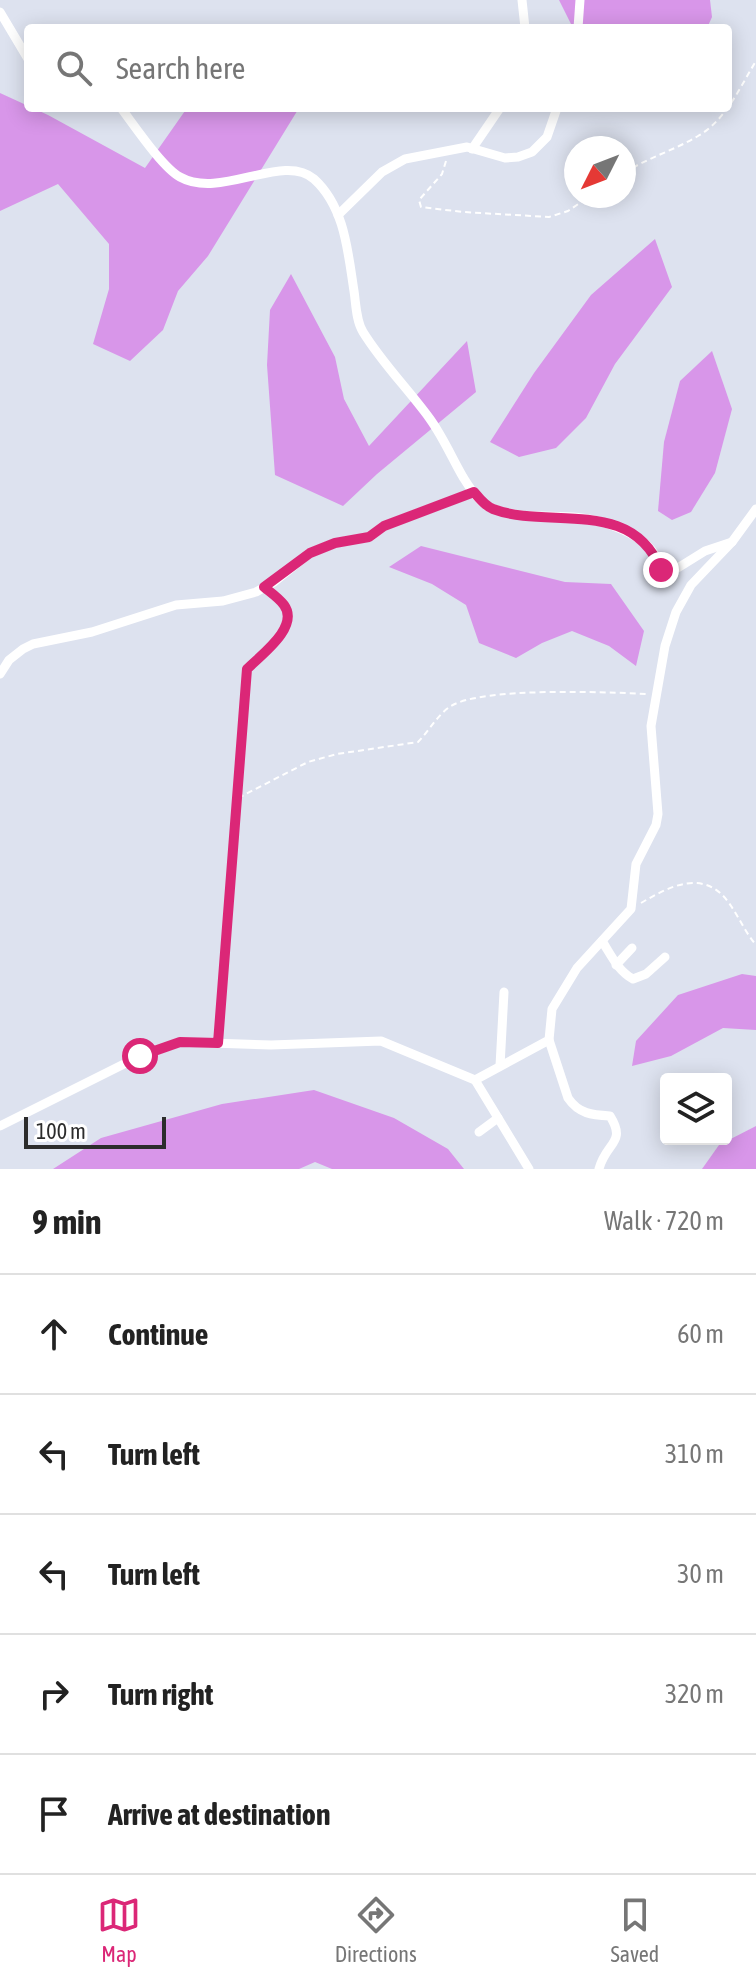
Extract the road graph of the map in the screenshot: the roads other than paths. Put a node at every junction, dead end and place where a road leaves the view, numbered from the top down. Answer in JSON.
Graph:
{"nodes":[{"id":1,"x":522,"y":0,"type":"edge"},
{"id":2,"x":580,"y":0,"type":"edge"},
{"id":3,"x":0,"y":12,"type":"edge"},
{"id":4,"x":525,"y":24,"type":"edge"},
{"id":5,"x":578,"y":24,"type":"edge"},
{"id":6,"x":24,"y":52,"type":"edge"},
{"id":7,"x":124,"y":112,"type":"edge"},
{"id":8,"x":497,"y":112,"type":"edge"},
{"id":9,"x":556,"y":112,"type":"edge"},
{"id":10,"x":472,"y":149,"type":"junction"},
{"id":11,"x":338,"y":215,"type":"junction"},
{"id":12,"x":474,"y":492,"type":"junction"},
{"id":13,"x":756,"y":509,"type":"edge"},
{"id":14,"x":732,"y":542,"type":"junction"},
{"id":15,"x":0,"y":674,"type":"edge"},
{"id":16,"x":602,"y":941,"type":"junction"},
{"id":17,"x":632,"y":948,"type":"dead end"},
{"id":18,"x":665,"y":957,"type":"dead end"},
{"id":19,"x":616,"y":965,"type":"junction"},
{"id":20,"x":504,"y":992,"type":"dead end"},
{"id":21,"x":549,"y":1040,"type":"junction"},
{"id":22,"x":500,"y":1066,"type":"junction"},
{"id":23,"x":475,"y":1080,"type":"junction"},
{"id":24,"x":498,"y":1118,"type":"junction"},
{"id":25,"x":0,"y":1126,"type":"edge"},
{"id":26,"x":479,"y":1132,"type":"dead end"},
{"id":27,"x":529,"y":1169,"type":"edge"},
{"id":28,"x":599,"y":1169,"type":"edge"}],
"edges":[{"from":1,"to":4,"type":"street"},
{"from":2,"to":5,"type":"street"},
{"from":3,"to":6,"type":"street"},
{"from":7,"to":11,"type":"street"},
{"from":8,"to":10,"type":"street"},
{"from":9,"to":10,"type":"street"},
{"from":10,"to":11,"type":"street"},
{"from":11,"to":12,"type":"street"},
{"from":12,"to":14,"type":"street"},
{"from":12,"to":15,"type":"street"},
{"from":13,"to":14,"type":"street"},
{"from":14,"to":16,"type":"street"},
{"from":16,"to":19,"type":"street"},
{"from":16,"to":21,"type":"street"},
{"from":17,"to":19,"type":"street"},
{"from":18,"to":19,"type":"street"},
{"from":20,"to":22,"type":"street"},
{"from":21,"to":22,"type":"street"},
{"from":21,"to":28,"type":"street"},
{"from":22,"to":23,"type":"street"},
{"from":23,"to":24,"type":"street"},
{"from":23,"to":25,"type":"street"},
{"from":24,"to":26,"type":"street"},
{"from":24,"to":27,"type":"street"}]}
